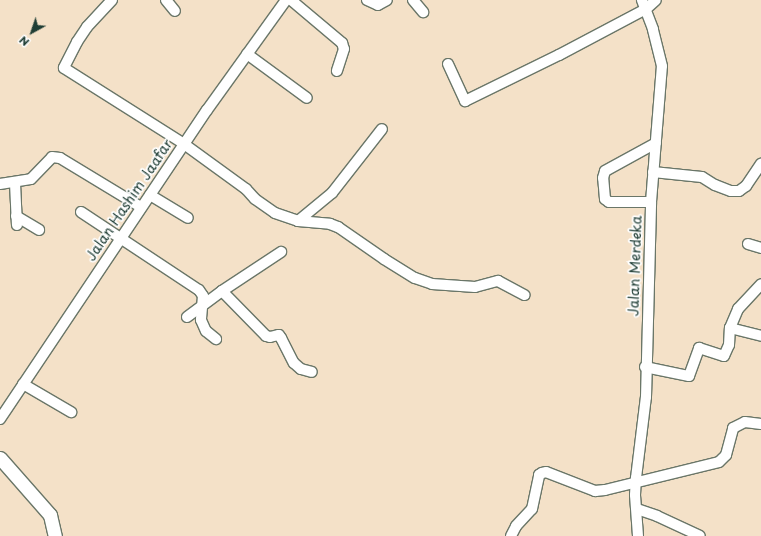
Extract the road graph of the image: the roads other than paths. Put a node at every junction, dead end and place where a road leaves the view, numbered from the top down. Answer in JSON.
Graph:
{"nodes":[{"id":1,"x":112,"y":0,"type":"edge"},
{"id":2,"x":166,"y":0,"type":"edge"},
{"id":3,"x":286,"y":0,"type":"edge"},
{"id":4,"x":291,"y":0,"type":"edge"},
{"id":5,"x":367,"y":0,"type":"edge"},
{"id":6,"x":387,"y":0,"type":"edge"},
{"id":7,"x":414,"y":0,"type":"edge"},
{"id":8,"x":656,"y":0,"type":"edge"},
{"id":9,"x":644,"y":4,"type":"edge"},
{"id":10,"x":175,"y":11,"type":"dead end"},
{"id":11,"x":422,"y":12,"type":"dead end"},
{"id":12,"x":247,"y":54,"type":"junction"},
{"id":13,"x":448,"y":64,"type":"dead end"},
{"id":14,"x":337,"y":71,"type":"dead end"},
{"id":15,"x":307,"y":98,"type":"dead end"},
{"id":16,"x":382,"y":129,"type":"dead end"},
{"id":17,"x":656,"y":142,"type":"junction"},
{"id":18,"x":184,"y":144,"type":"junction"},
{"id":19,"x":761,"y":164,"type":"edge"},
{"id":20,"x":653,"y":172,"type":"junction"},
{"id":21,"x":15,"y":183,"type":"junction"},
{"id":22,"x":0,"y":184,"type":"edge"},
{"id":23,"x":150,"y":195,"type":"junction"},
{"id":24,"x":651,"y":202,"type":"junction"},
{"id":25,"x":141,"y":207,"type":"junction"},
{"id":26,"x":81,"y":212,"type":"dead end"},
{"id":27,"x":188,"y":218,"type":"dead end"},
{"id":28,"x":298,"y":221,"type":"junction"},
{"id":29,"x":39,"y":230,"type":"dead end"},
{"id":30,"x":120,"y":238,"type":"junction"},
{"id":31,"x":748,"y":244,"type":"dead end"},
{"id":32,"x":761,"y":248,"type":"edge"},
{"id":33,"x":281,"y":252,"type":"dead end"},
{"id":34,"x":761,"y":284,"type":"edge"},
{"id":35,"x":222,"y":291,"type":"junction"},
{"id":36,"x":524,"y":295,"type":"dead end"},
{"id":37,"x":203,"y":304,"type":"junction"},
{"id":38,"x":187,"y":316,"type":"dead end"},
{"id":39,"x":730,"y":328,"type":"junction"},
{"id":40,"x":761,"y":336,"type":"edge"},
{"id":41,"x":216,"y":339,"type":"dead end"},
{"id":42,"x":645,"y":367,"type":"junction"},
{"id":43,"x":312,"y":372,"type":"dead end"},
{"id":44,"x":23,"y":384,"type":"junction"},
{"id":45,"x":71,"y":412,"type":"dead end"},
{"id":46,"x":0,"y":419,"type":"edge"},
{"id":47,"x":761,"y":424,"type":"edge"},
{"id":48,"x":0,"y":458,"type":"edge"},
{"id":49,"x":636,"y":482,"type":"junction"},
{"id":50,"x":637,"y":509,"type":"junction"},
{"id":51,"x":55,"y":536,"type":"edge"},
{"id":52,"x":511,"y":536,"type":"edge"},
{"id":53,"x":638,"y":536,"type":"edge"},
{"id":54,"x":700,"y":536,"type":"edge"}],
"edges":[{"from":1,"to":18,"type":"street"},
{"from":2,"to":10,"type":"street"},
{"from":3,"to":12,"type":"street","name":"Jalan Hashim Jaafar"},
{"from":4,"to":14,"type":"street"},
{"from":5,"to":6,"type":"street"},
{"from":7,"to":11,"type":"street"},
{"from":8,"to":9,"type":"street"},
{"from":9,"to":13,"type":"street"},
{"from":9,"to":17,"type":"street","name":"Jalan Merdeka"},
{"from":12,"to":15,"type":"street"},
{"from":12,"to":18,"type":"street","name":"Jalan Hashim Jaafar"},
{"from":16,"to":28,"type":"street"},
{"from":17,"to":20,"type":"street","name":"Jalan Merdeka"},
{"from":17,"to":24,"type":"street"},
{"from":18,"to":23,"type":"street","name":"Jalan Hashim Jaafar"},
{"from":18,"to":28,"type":"street"},
{"from":19,"to":20,"type":"street"},
{"from":20,"to":24,"type":"street","name":"Jalan Merdeka"},
{"from":21,"to":22,"type":"street"},
{"from":21,"to":25,"type":"street"},
{"from":21,"to":29,"type":"street"},
{"from":23,"to":25,"type":"street","name":"Jalan Hashim Jaafar"},
{"from":23,"to":27,"type":"street"},
{"from":24,"to":42,"type":"street","name":"Jalan Merdeka"},
{"from":25,"to":30,"type":"street","name":"Jalan Hashim Jaafar"},
{"from":26,"to":30,"type":"street"},
{"from":28,"to":36,"type":"street"},
{"from":30,"to":37,"type":"street"},
{"from":30,"to":44,"type":"street","name":"Jalan Hashim Jaafar"},
{"from":31,"to":32,"type":"street"},
{"from":33,"to":35,"type":"street"},
{"from":34,"to":39,"type":"street"},
{"from":35,"to":37,"type":"street"},
{"from":35,"to":43,"type":"street"},
{"from":37,"to":38,"type":"street"},
{"from":37,"to":41,"type":"street"},
{"from":39,"to":40,"type":"street"},
{"from":39,"to":42,"type":"street"},
{"from":42,"to":49,"type":"street","name":"Jalan Merdeka"},
{"from":44,"to":45,"type":"street"},
{"from":44,"to":46,"type":"street","name":"Jalan Hashim Jaafar"},
{"from":47,"to":49,"type":"street"},
{"from":48,"to":51,"type":"main road"},
{"from":49,"to":50,"type":"street","name":"Jalan Merdeka"},
{"from":49,"to":52,"type":"street"},
{"from":50,"to":53,"type":"street","name":"Jalan Merdeka"},
{"from":50,"to":54,"type":"street"}]}
